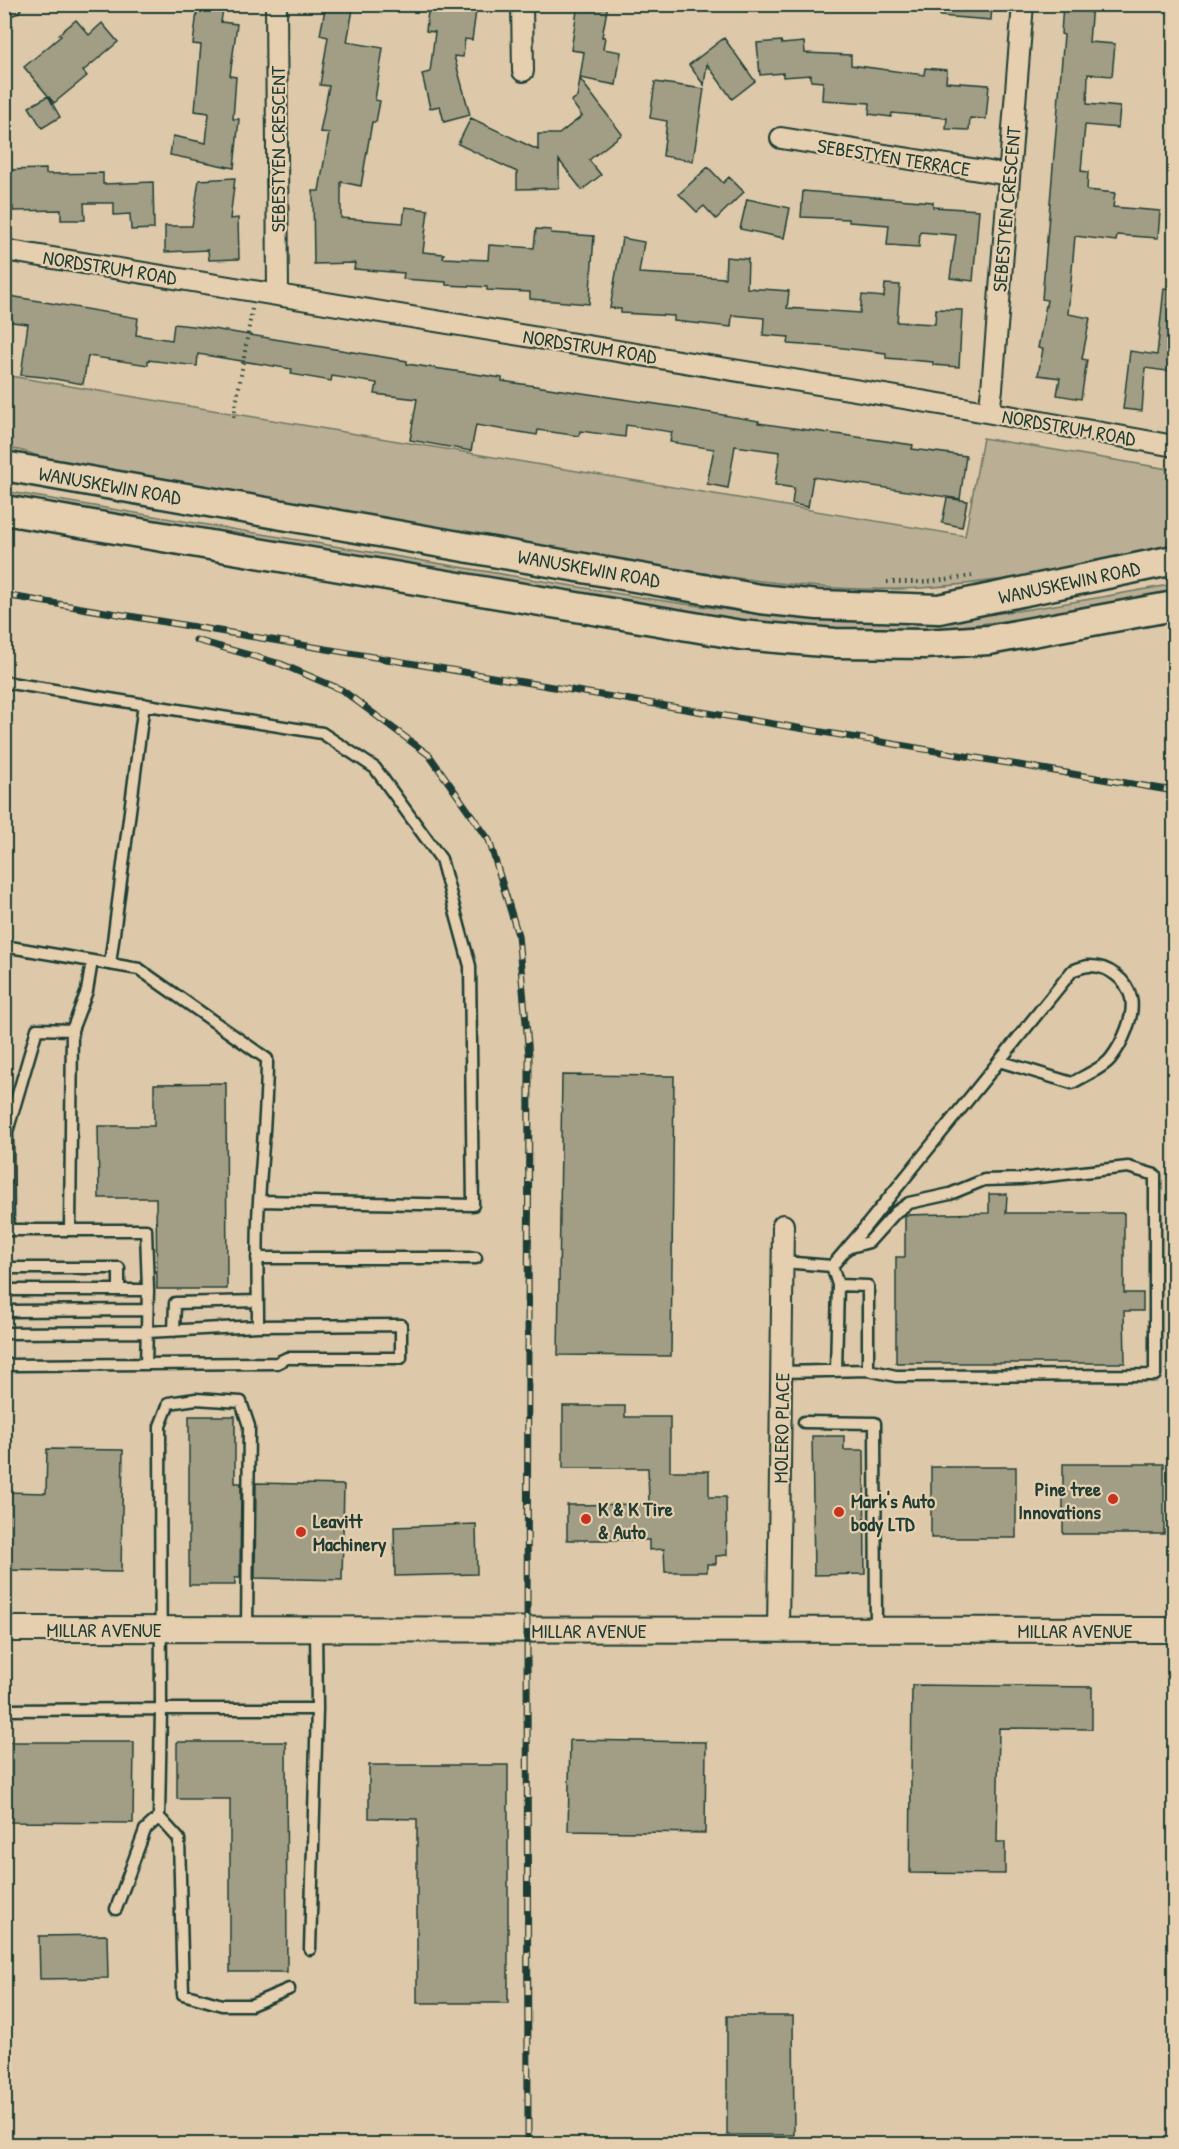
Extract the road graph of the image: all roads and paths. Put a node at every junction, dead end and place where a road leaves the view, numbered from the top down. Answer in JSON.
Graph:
{"nodes":[{"id":1,"x":4,"y":4,"type":"edge"},
{"id":2,"x":11,"y":4,"type":"edge"},
{"id":3,"x":276,"y":4,"type":"edge"},
{"id":4,"x":522,"y":4,"type":"edge"},
{"id":5,"x":1023,"y":4,"type":"edge"},
{"id":6,"x":523,"y":71,"type":"dead end"},
{"id":7,"x":780,"y":138,"type":"dead end"},
{"id":8,"x":1009,"y":175,"type":"junction"},
{"id":9,"x":4,"y":250,"type":"edge"},
{"id":10,"x":253,"y":290,"type":"junction"},
{"id":11,"x":278,"y":294,"type":"junction"},
{"id":12,"x":989,"y":412,"type":"junction"},
{"id":13,"x":234,"y":417,"type":"dead end"},
{"id":14,"x":1174,"y":446,"type":"edge"},
{"id":15,"x":4,"y":466,"type":"edge"},
{"id":16,"x":4,"y":510,"type":"edge"},
{"id":17,"x":1174,"y":560,"type":"edge"},
{"id":18,"x":980,"y":575,"type":"dead end"},
{"id":19,"x":879,"y":582,"type":"dead end"},
{"id":20,"x":1174,"y":606,"type":"edge"},
{"id":21,"x":4,"y":682,"type":"edge"},
{"id":22,"x":144,"y":704,"type":"junction"},
{"id":23,"x":4,"y":946,"type":"edge"},
{"id":24,"x":92,"y":962,"type":"junction"},
{"id":25,"x":110,"y":964,"type":"junction"},
{"id":26,"x":72,"y":1030,"type":"junction"},
{"id":27,"x":999,"y":1061,"type":"junction"},
{"id":28,"x":6,"y":1132,"type":"edge"},
{"id":29,"x":259,"y":1201,"type":"junction"},
{"id":30,"x":783,"y":1225,"type":"dead end"},
{"id":31,"x":6,"y":1230,"type":"edge"},
{"id":32,"x":70,"y":1230,"type":"junction"},
{"id":33,"x":847,"y":1248,"type":"junction"},
{"id":34,"x":257,"y":1258,"type":"junction"},
{"id":35,"x":476,"y":1258,"type":"dead end"},
{"id":36,"x":783,"y":1262,"type":"junction"},
{"id":37,"x":832,"y":1266,"type":"junction"},
{"id":38,"x":8,"y":1268,"type":"dead end"},
{"id":39,"x":838,"y":1286,"type":"junction"},
{"id":40,"x":10,"y":1290,"type":"dead end"},
{"id":41,"x":119,"y":1290,"type":"junction"},
{"id":42,"x":148,"y":1290,"type":"junction"},
{"id":43,"x":258,"y":1301,"type":"junction"},
{"id":44,"x":147,"y":1310,"type":"junction"},
{"id":45,"x":8,"y":1311,"type":"dead end"},
{"id":46,"x":258,"y":1326,"type":"junction"},
{"id":47,"x":174,"y":1331,"type":"junction"},
{"id":48,"x":147,"y":1332,"type":"junction"},
{"id":49,"x":9,"y":1333,"type":"dead end"},
{"id":50,"x":146,"y":1364,"type":"junction"},
{"id":51,"x":10,"y":1365,"type":"dead end"},
{"id":52,"x":868,"y":1370,"type":"junction"},
{"id":53,"x":836,"y":1371,"type":"junction"},
{"id":54,"x":782,"y":1372,"type":"junction"},
{"id":55,"x":804,"y":1422,"type":"dead end"},
{"id":56,"x":162,"y":1628,"type":"junction"},
{"id":57,"x":4,"y":1629,"type":"edge"},
{"id":58,"x":248,"y":1630,"type":"junction"},
{"id":59,"x":316,"y":1630,"type":"junction"},
{"id":60,"x":1174,"y":1630,"type":"edge"},
{"id":61,"x":778,"y":1631,"type":"junction"},
{"id":62,"x":876,"y":1631,"type":"junction"},
{"id":63,"x":161,"y":1709,"type":"junction"},
{"id":64,"x":317,"y":1709,"type":"junction"},
{"id":65,"x":4,"y":1710,"type":"edge"},
{"id":66,"x":159,"y":1817,"type":"junction"},
{"id":67,"x":116,"y":1909,"type":"dead end"},
{"id":68,"x":310,"y":1949,"type":"dead end"},
{"id":69,"x":289,"y":1989,"type":"dead end"}],
"edges":[{"from":1,"to":2,"type":"street"},
{"from":3,"to":11,"type":"street","name":"SEBESTYEN CRESCENT"},
{"from":4,"to":6,"type":"street"},
{"from":5,"to":8,"type":"street","name":"SEBESTYEN CRESCENT"},
{"from":7,"to":8,"type":"street","name":"SEBESTYEN TERRACE"},
{"from":8,"to":12,"type":"street","name":"SEBESTYEN CRESCENT"},
{"from":9,"to":10,"type":"street","name":"NORDSTRUM ROAD"},
{"from":10,"to":11,"type":"street","name":"NORDSTRUM ROAD"},
{"from":10,"to":13,"type":"path"},
{"from":11,"to":12,"type":"street","name":"NORDSTRUM ROAD"},
{"from":12,"to":14,"type":"street","name":"NORDSTRUM ROAD"},
{"from":15,"to":17,"type":"main road","name":"WANUSKEWIN ROAD"},
{"from":16,"to":20,"type":"main road","name":"WANUSKEWIN ROAD"},
{"from":18,"to":19,"type":"path"},
{"from":21,"to":22,"type":"lane"},
{"from":22,"to":25,"type":"lane"},
{"from":22,"to":29,"type":"lane"},
{"from":23,"to":24,"type":"lane"},
{"from":24,"to":25,"type":"lane"},
{"from":24,"to":26,"type":"lane"},
{"from":25,"to":29,"type":"lane"},
{"from":26,"to":28,"type":"lane"},
{"from":26,"to":32,"type":"lane"},
{"from":27,"to":27,"type":"lane"},
{"from":27,"to":33,"type":"lane"},
{"from":28,"to":31,"type":"lane"},
{"from":29,"to":34,"type":"lane"},
{"from":30,"to":36,"type":"street","name":"MOLERO PLACE"},
{"from":31,"to":32,"type":"lane"},
{"from":32,"to":42,"type":"lane"},
{"from":33,"to":37,"type":"lane"},
{"from":33,"to":52,"type":"lane"},
{"from":34,"to":35,"type":"lane"},
{"from":34,"to":43,"type":"lane"},
{"from":36,"to":37,"type":"lane"},
{"from":36,"to":54,"type":"street","name":"MOLERO PLACE"},
{"from":37,"to":39,"type":"lane"},
{"from":38,"to":41,"type":"lane"},
{"from":39,"to":52,"type":"lane"},
{"from":39,"to":53,"type":"lane"},
{"from":40,"to":41,"type":"lane"},
{"from":41,"to":42,"type":"lane"},
{"from":42,"to":44,"type":"lane"},
{"from":43,"to":46,"type":"lane"},
{"from":43,"to":47,"type":"lane"},
{"from":44,"to":45,"type":"lane"},
{"from":44,"to":48,"type":"lane"},
{"from":46,"to":47,"type":"lane"},
{"from":46,"to":50,"type":"lane"},
{"from":47,"to":48,"type":"lane"},
{"from":48,"to":49,"type":"lane"},
{"from":48,"to":50,"type":"lane"},
{"from":50,"to":51,"type":"lane"},
{"from":52,"to":53,"type":"lane"},
{"from":53,"to":54,"type":"lane"},
{"from":54,"to":61,"type":"street","name":"MOLERO PLACE"},
{"from":55,"to":62,"type":"lane"},
{"from":56,"to":57,"type":"street","name":"MILLAR AVENUE"},
{"from":56,"to":58,"type":"street","name":"MILLAR AVENUE"},
{"from":56,"to":58,"type":"lane"},
{"from":56,"to":63,"type":"lane"},
{"from":58,"to":59,"type":"street","name":"MILLAR AVENUE"},
{"from":59,"to":61,"type":"street","name":"MILLAR AVENUE"},
{"from":59,"to":64,"type":"lane"},
{"from":60,"to":62,"type":"street","name":"MILLAR AVENUE"},
{"from":61,"to":62,"type":"street","name":"MILLAR AVENUE"},
{"from":63,"to":64,"type":"lane"},
{"from":63,"to":65,"type":"lane"},
{"from":63,"to":66,"type":"lane"},
{"from":64,"to":68,"type":"lane"},
{"from":66,"to":67,"type":"lane"},
{"from":66,"to":69,"type":"lane"}]}
